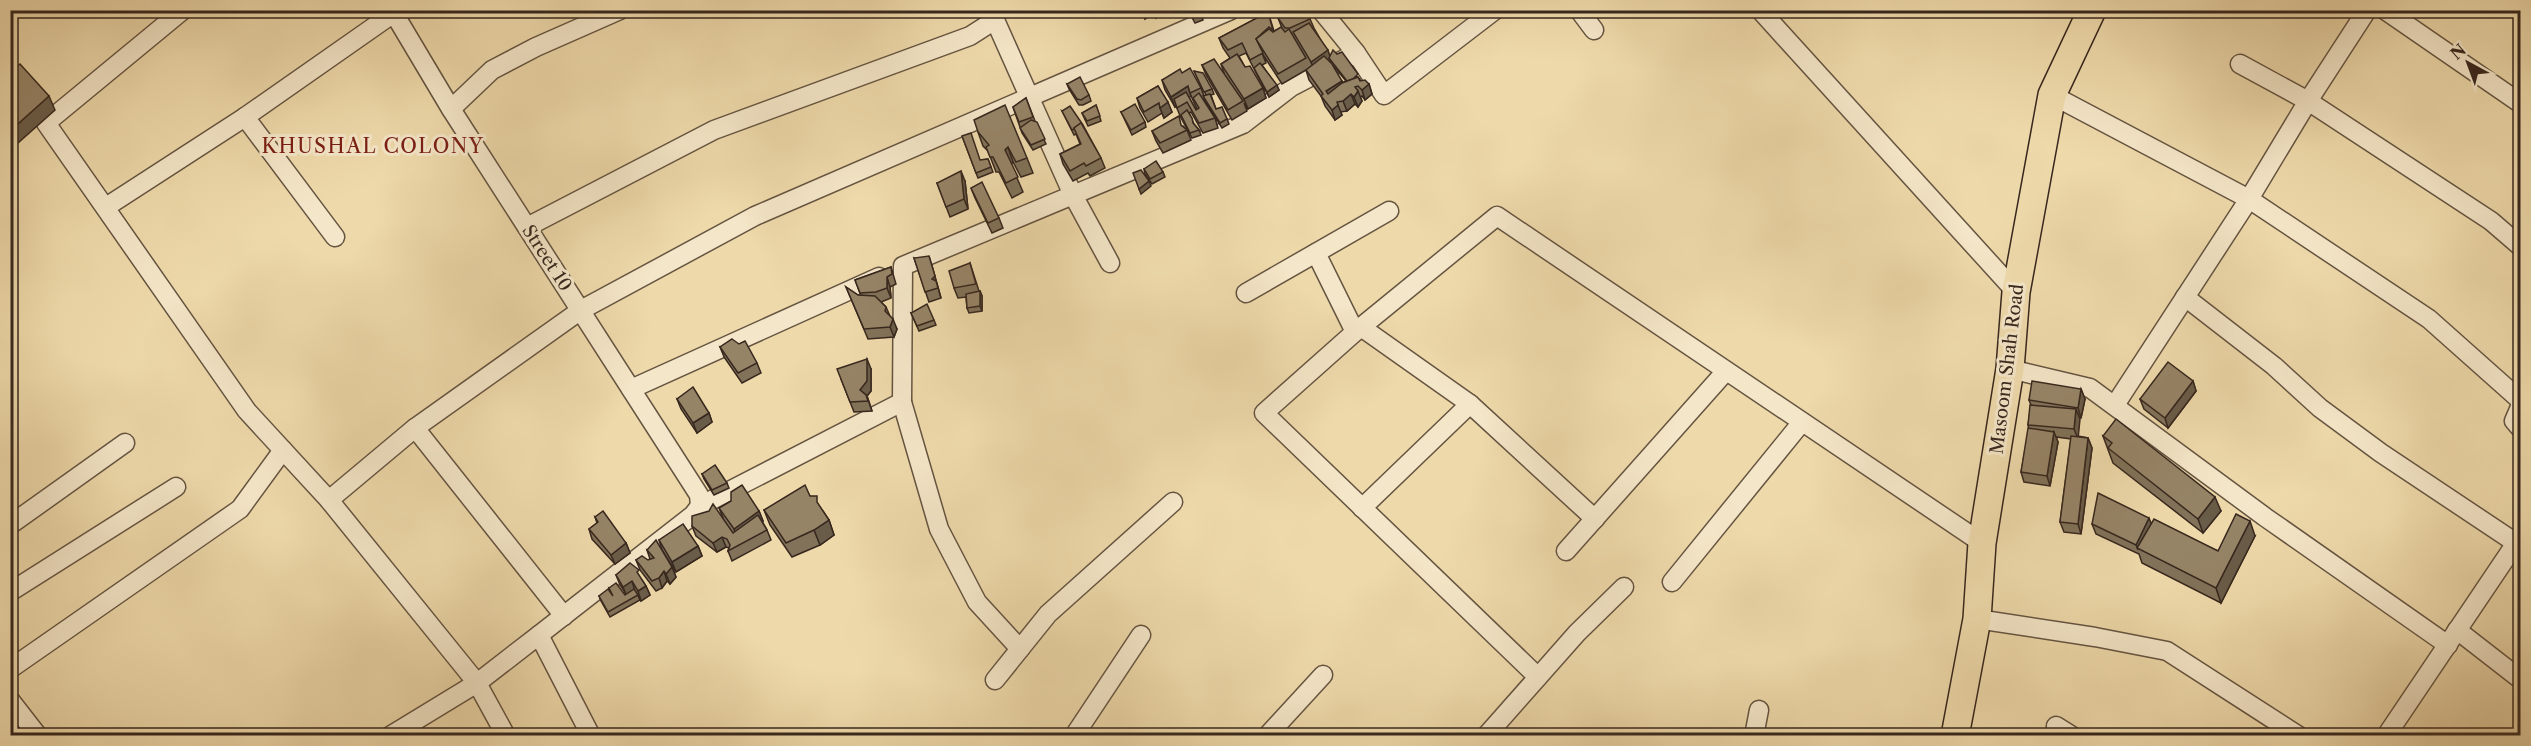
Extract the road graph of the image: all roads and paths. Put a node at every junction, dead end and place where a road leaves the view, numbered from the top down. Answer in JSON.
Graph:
{"nodes":[{"id":1,"x":183,"y":10,"type":"edge"},
{"id":2,"x":620,"y":10,"type":"edge"},
{"id":3,"x":1231,"y":10,"type":"edge"},
{"id":4,"x":1321,"y":10,"type":"edge"},
{"id":5,"x":1495,"y":10,"type":"edge"},
{"id":6,"x":1579,"y":10,"type":"edge"},
{"id":7,"x":2092,"y":10,"type":"edge"},
{"id":8,"x":2367,"y":10,"type":"edge"},
{"id":9,"x":2385,"y":10,"type":"edge"},
{"id":10,"x":394,"y":11,"type":"edge"},
{"id":11,"x":1766,"y":12,"type":"edge"},
{"id":12,"x":1593,"y":30,"type":"dead end"},
{"id":13,"x":1356,"y":53,"type":"junction"},
{"id":14,"x":2240,"y":64,"type":"dead end"},
{"id":15,"x":2052,"y":95,"type":"junction"},
{"id":16,"x":1032,"y":98,"type":"junction"},
{"id":17,"x":2308,"y":101,"type":"junction"},
{"id":18,"x":2520,"y":104,"type":"edge"},
{"id":19,"x":451,"y":109,"type":"junction"},
{"id":20,"x":245,"y":117,"type":"junction"},
{"id":21,"x":1073,"y":195,"type":"junction"},
{"id":22,"x":2248,"y":199,"type":"junction"},
{"id":23,"x":106,"y":207,"type":"junction"},
{"id":24,"x":1389,"y":211,"type":"dead end"},
{"id":25,"x":527,"y":227,"type":"junction"},
{"id":26,"x":335,"y":237,"type":"dead end"},
{"id":27,"x":2520,"y":246,"type":"edge"},
{"id":28,"x":1316,"y":253,"type":"junction"},
{"id":29,"x":1110,"y":263,"type":"dead end"},
{"id":30,"x":903,"y":266,"type":"junction"},
{"id":31,"x":2016,"y":292,"type":"junction"},
{"id":32,"x":1246,"y":293,"type":"dead end"},
{"id":33,"x":2185,"y":297,"type":"junction"},
{"id":34,"x":581,"y":310,"type":"junction"},
{"id":35,"x":1358,"y":330,"type":"junction"},
{"id":36,"x":2010,"y":369,"type":"junction"},
{"id":37,"x":1726,"y":371,"type":"junction"},
{"id":38,"x":631,"y":389,"type":"junction"},
{"id":39,"x":902,"y":402,"type":"junction"},
{"id":40,"x":1470,"y":404,"type":"junction"},
{"id":41,"x":2115,"y":405,"type":"junction"},
{"id":42,"x":1802,"y":422,"type":"junction"},
{"id":43,"x":415,"y":428,"type":"junction"},
{"id":44,"x":2520,"y":428,"type":"edge"},
{"id":45,"x":125,"y":443,"type":"dead end"},
{"id":46,"x":283,"y":450,"type":"junction"},
{"id":47,"x":176,"y":487,"type":"dead end"},
{"id":48,"x":329,"y":500,"type":"junction"},
{"id":49,"x":1173,"y":502,"type":"dead end"},
{"id":50,"x":700,"y":506,"type":"junction"},
{"id":51,"x":1362,"y":508,"type":"junction"},
{"id":52,"x":1594,"y":519,"type":"junction"},
{"id":53,"x":10,"y":525,"type":"edge"},
{"id":54,"x":2518,"y":540,"type":"edge"},
{"id":55,"x":1982,"y":543,"type":"junction"},
{"id":56,"x":1566,"y":551,"type":"dead end"},
{"id":57,"x":1672,"y":582,"type":"dead end"},
{"id":58,"x":1624,"y":587,"type":"dead end"},
{"id":59,"x":10,"y":592,"type":"edge"},
{"id":60,"x":564,"y":616,"type":"junction"},
{"id":61,"x":1977,"y":619,"type":"junction"},
{"id":62,"x":539,"y":635,"type":"junction"},
{"id":63,"x":1141,"y":635,"type":"dead end"},
{"id":64,"x":2453,"y":638,"type":"junction"},
{"id":65,"x":1020,"y":649,"type":"junction"},
{"id":66,"x":10,"y":669,"type":"edge"},
{"id":67,"x":1323,"y":675,"type":"dead end"},
{"id":68,"x":1538,"y":678,"type":"junction"},
{"id":69,"x":2520,"y":679,"type":"edge"},
{"id":70,"x":995,"y":680,"type":"dead end"},
{"id":71,"x":477,"y":683,"type":"junction"},
{"id":72,"x":10,"y":700,"type":"edge"},
{"id":73,"x":1759,"y":710,"type":"dead end"},
{"id":74,"x":2056,"y":726,"type":"dead end"},
{"id":75,"x":2393,"y":733,"type":"edge"},
{"id":76,"x":38,"y":735,"type":"edge"},
{"id":77,"x":390,"y":735,"type":"edge"},
{"id":78,"x":506,"y":735,"type":"edge"},
{"id":79,"x":591,"y":735,"type":"edge"},
{"id":80,"x":1074,"y":735,"type":"edge"},
{"id":81,"x":1267,"y":735,"type":"edge"},
{"id":82,"x":1486,"y":735,"type":"edge"},
{"id":83,"x":1754,"y":735,"type":"edge"},
{"id":84,"x":1955,"y":735,"type":"edge"},
{"id":85,"x":2072,"y":735,"type":"edge"},
{"id":86,"x":2299,"y":735,"type":"edge"}],
"edges":[{"from":1,"to":23,"type":"street"},
{"from":2,"to":19,"type":"street"},
{"from":3,"to":16,"type":"street"},
{"from":4,"to":13,"type":"street"},
{"from":5,"to":13,"type":"street"},
{"from":6,"to":12,"type":"street"},
{"from":7,"to":15,"type":"main road","name":"Masoom Shah Road"},
{"from":8,"to":17,"type":"street"},
{"from":9,"to":18,"type":"street"},
{"from":10,"to":19,"type":"street","name":"Street 10"},
{"from":10,"to":20,"type":"street"},
{"from":11,"to":31,"type":"street"},
{"from":13,"to":21,"type":"street"},
{"from":14,"to":17,"type":"street"},
{"from":15,"to":22,"type":"street"},
{"from":15,"to":31,"type":"main road","name":"Masoom Shah Road"},
{"from":16,"to":21,"type":"street"},
{"from":16,"to":25,"type":"street"},
{"from":16,"to":34,"type":"street"},
{"from":17,"to":22,"type":"street"},
{"from":17,"to":27,"type":"street"},
{"from":19,"to":25,"type":"street","name":"Street 10"},
{"from":20,"to":23,"type":"street"},
{"from":20,"to":26,"type":"street"},
{"from":21,"to":29,"type":"street"},
{"from":21,"to":30,"type":"street"},
{"from":22,"to":33,"type":"street"},
{"from":22,"to":44,"type":"street"},
{"from":23,"to":46,"type":"street"},
{"from":24,"to":28,"type":"street"},
{"from":25,"to":34,"type":"street","name":"Street 10"},
{"from":28,"to":32,"type":"street"},
{"from":28,"to":35,"type":"street"},
{"from":30,"to":38,"type":"street"},
{"from":30,"to":39,"type":"street"},
{"from":31,"to":36,"type":"main road","name":"Masoom Shah Road"},
{"from":33,"to":41,"type":"street"},
{"from":33,"to":54,"type":"street"},
{"from":34,"to":38,"type":"street","name":"Street 10"},
{"from":34,"to":43,"type":"street"},
{"from":35,"to":37,"type":"street"},
{"from":35,"to":40,"type":"street"},
{"from":35,"to":51,"type":"street"},
{"from":36,"to":41,"type":"street"},
{"from":36,"to":55,"type":"main road","name":"Masoom Shah Road"},
{"from":37,"to":42,"type":"street"},
{"from":37,"to":52,"type":"street"},
{"from":38,"to":50,"type":"street","name":"Street 10"},
{"from":39,"to":50,"type":"street"},
{"from":39,"to":65,"type":"street"},
{"from":40,"to":51,"type":"street"},
{"from":40,"to":52,"type":"street"},
{"from":41,"to":64,"type":"street"},
{"from":42,"to":55,"type":"street"},
{"from":42,"to":57,"type":"street"},
{"from":43,"to":48,"type":"street"},
{"from":43,"to":60,"type":"street"},
{"from":45,"to":53,"type":"street"},
{"from":46,"to":48,"type":"street"},
{"from":46,"to":66,"type":"street"},
{"from":47,"to":59,"type":"street"},
{"from":48,"to":71,"type":"street"},
{"from":49,"to":65,"type":"street"},
{"from":50,"to":60,"type":"street"},
{"from":51,"to":68,"type":"street"},
{"from":52,"to":56,"type":"street"},
{"from":54,"to":64,"type":"street"},
{"from":55,"to":61,"type":"main road","name":"Masoom Shah Road"},
{"from":58,"to":68,"type":"street"},
{"from":60,"to":62,"type":"street"},
{"from":61,"to":84,"type":"main road","name":"Masoom Shah Road"},
{"from":61,"to":86,"type":"street"},
{"from":62,"to":71,"type":"street"},
{"from":62,"to":79,"type":"street"},
{"from":63,"to":80,"type":"street"},
{"from":64,"to":69,"type":"street"},
{"from":64,"to":75,"type":"street"},
{"from":65,"to":70,"type":"street"},
{"from":67,"to":81,"type":"street"},
{"from":68,"to":82,"type":"street"},
{"from":71,"to":77,"type":"street"},
{"from":71,"to":78,"type":"street"},
{"from":72,"to":76,"type":"street"},
{"from":73,"to":83,"type":"street"},
{"from":74,"to":85,"type":"street"}]}
